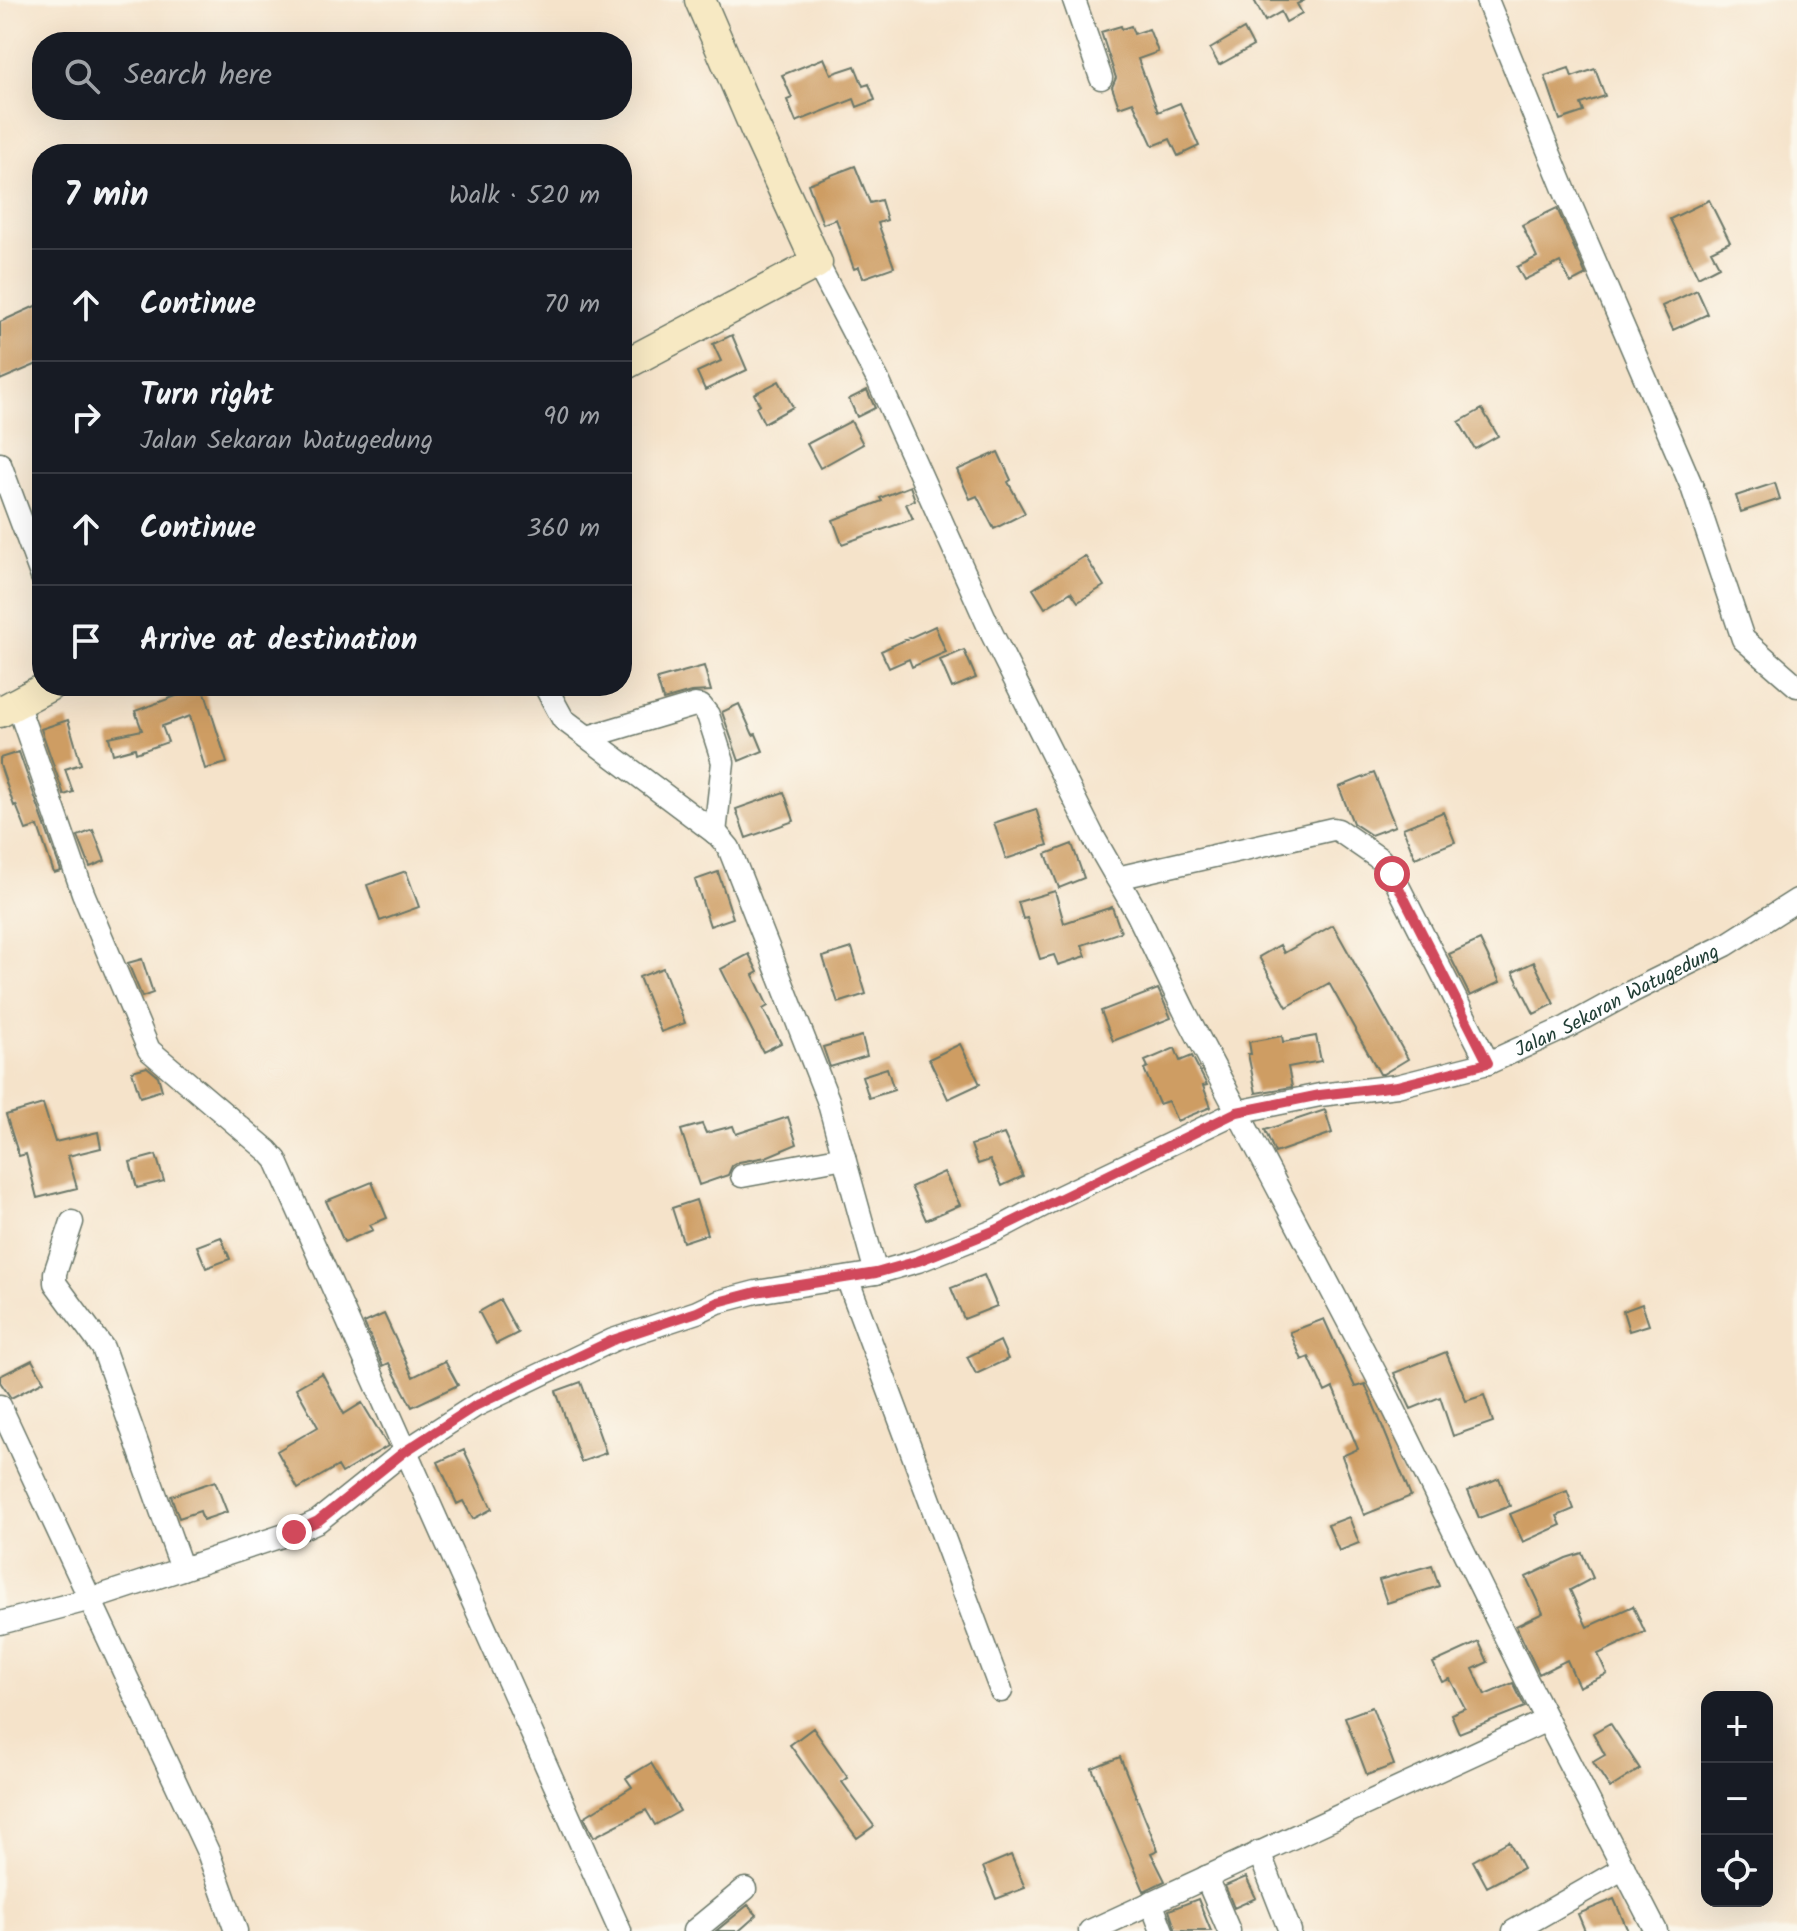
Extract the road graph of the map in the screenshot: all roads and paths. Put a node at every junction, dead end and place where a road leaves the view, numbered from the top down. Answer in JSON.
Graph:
{"nodes":[{"id":1,"x":700,"y":0,"type":"edge"},
{"id":2,"x":1074,"y":0,"type":"edge"},
{"id":3,"x":1487,"y":0,"type":"edge"},
{"id":4,"x":1101,"y":78,"type":"dead end"},
{"id":5,"x":817,"y":263,"type":"junction"},
{"id":6,"x":632,"y":361,"type":"edge"},
{"id":7,"x":0,"y":464,"type":"edge"},
{"id":8,"x":32,"y":550,"type":"edge"},
{"id":9,"x":1797,"y":686,"type":"edge"},
{"id":10,"x":32,"y":695,"type":"edge"},
{"id":11,"x":550,"y":696,"type":"edge"},
{"id":12,"x":9,"y":708,"type":"edge"},
{"id":13,"x":588,"y":737,"type":"junction"},
{"id":14,"x":715,"y":833,"type":"junction"},
{"id":15,"x":1117,"y":878,"type":"junction"},
{"id":16,"x":1797,"y":900,"type":"edge"},
{"id":17,"x":1488,"y":1063,"type":"junction"},
{"id":18,"x":1237,"y":1112,"type":"junction"},
{"id":19,"x":844,"y":1157,"type":"junction"},
{"id":20,"x":742,"y":1176,"type":"dead end"},
{"id":21,"x":72,"y":1222,"type":"dead end"},
{"id":22,"x":876,"y":1273,"type":"junction"},
{"id":23,"x":847,"y":1278,"type":"junction"},
{"id":24,"x":0,"y":1406,"type":"edge"},
{"id":25,"x":404,"y":1452,"type":"junction"},
{"id":26,"x":182,"y":1569,"type":"junction"},
{"id":27,"x":91,"y":1599,"type":"junction"},
{"id":28,"x":0,"y":1623,"type":"edge"},
{"id":29,"x":1001,"y":1691,"type":"dead end"},
{"id":30,"x":1547,"y":1720,"type":"junction"},
{"id":31,"x":1259,"y":1852,"type":"junction"},
{"id":32,"x":1624,"y":1868,"type":"junction"},
{"id":33,"x":1206,"y":1877,"type":"junction"},
{"id":34,"x":745,"y":1889,"type":"dead end"},
{"id":35,"x":1151,"y":1902,"type":"junction"},
{"id":36,"x":1114,"y":1926,"type":"edge"},
{"id":37,"x":236,"y":1931,"type":"edge"},
{"id":38,"x":620,"y":1931,"type":"edge"},
{"id":39,"x":694,"y":1931,"type":"edge"},
{"id":40,"x":1090,"y":1931,"type":"edge"},
{"id":41,"x":1162,"y":1931,"type":"edge"},
{"id":42,"x":1229,"y":1931,"type":"edge"},
{"id":43,"x":1290,"y":1931,"type":"edge"},
{"id":44,"x":1514,"y":1931,"type":"edge"},
{"id":45,"x":1656,"y":1931,"type":"edge"}],
"edges":[{"from":1,"to":5,"type":"street"},
{"from":2,"to":4,"type":"street"},
{"from":3,"to":9,"type":"street"},
{"from":5,"to":6,"type":"street"},
{"from":5,"to":15,"type":"street"},
{"from":7,"to":8,"type":"street"},
{"from":10,"to":12,"type":"street"},
{"from":11,"to":13,"type":"street"},
{"from":12,"to":25,"type":"street"},
{"from":13,"to":14,"type":"street"},
{"from":13,"to":14,"type":"street"},
{"from":14,"to":19,"type":"street"},
{"from":15,"to":17,"type":"street"},
{"from":15,"to":18,"type":"street"},
{"from":16,"to":17,"type":"street","name":"Jalan Sekaran Watugedung"},
{"from":17,"to":18,"type":"street","name":"Jalan Sekaran Watugedung"},
{"from":18,"to":22,"type":"street","name":"Jalan Sekaran Watugedung"},
{"from":18,"to":30,"type":"street"},
{"from":19,"to":20,"type":"street"},
{"from":19,"to":22,"type":"street"},
{"from":21,"to":26,"type":"street"},
{"from":22,"to":23,"type":"street","name":"Jalan Sekaran Watugedung"},
{"from":23,"to":25,"type":"street","name":"Jalan Sekaran Watugedung"},
{"from":23,"to":29,"type":"street"},
{"from":24,"to":27,"type":"street"},
{"from":25,"to":26,"type":"street","name":"Jalan Sekaran Watugedung"},
{"from":25,"to":38,"type":"street"},
{"from":26,"to":27,"type":"street","name":"Jalan Sekaran Watugedung"},
{"from":27,"to":28,"type":"street","name":"Jalan Sekaran Watugedung"},
{"from":27,"to":37,"type":"street"},
{"from":30,"to":31,"type":"street"},
{"from":30,"to":32,"type":"street"},
{"from":31,"to":33,"type":"street"},
{"from":31,"to":43,"type":"street"},
{"from":32,"to":44,"type":"street"},
{"from":32,"to":45,"type":"street"},
{"from":33,"to":35,"type":"street"},
{"from":33,"to":42,"type":"street"},
{"from":34,"to":39,"type":"street"},
{"from":35,"to":36,"type":"street"},
{"from":35,"to":41,"type":"street"},
{"from":36,"to":40,"type":"street"}]}
